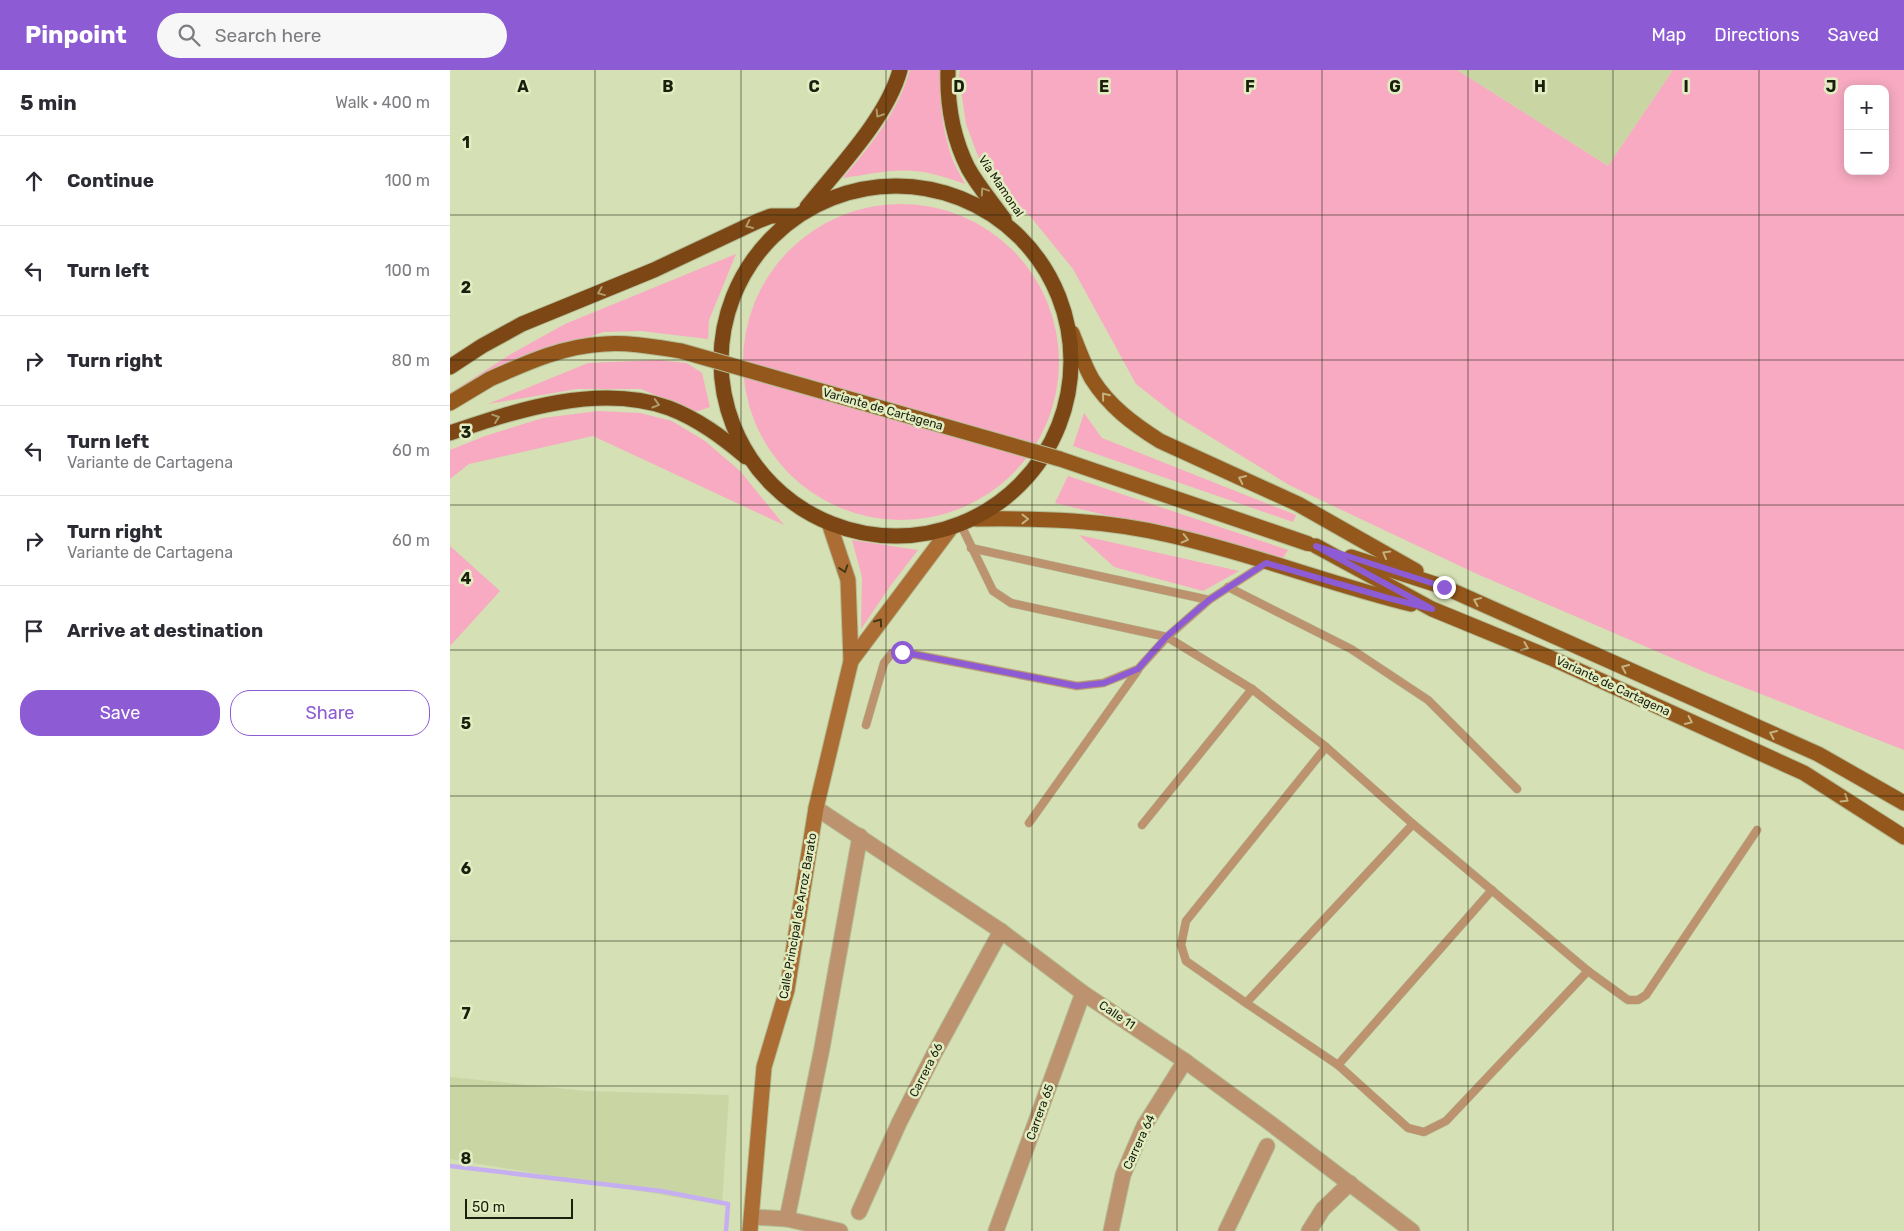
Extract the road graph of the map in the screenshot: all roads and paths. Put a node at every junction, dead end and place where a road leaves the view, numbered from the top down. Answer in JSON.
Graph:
{"nodes":[{"id":1,"x":900,"y":70,"type":"edge"},
{"id":2,"x":948,"y":70,"type":"edge"},
{"id":3,"x":800,"y":213,"type":"junction"},
{"id":4,"x":1013,"y":230,"type":"junction"},
{"id":5,"x":1072,"y":333,"type":"junction"},
{"id":6,"x":450,"y":366,"type":"edge"},
{"id":7,"x":450,"y":403,"type":"edge"},
{"id":8,"x":450,"y":433,"type":"edge"},
{"id":9,"x":753,"y":462,"type":"junction"},
{"id":10,"x":976,"y":519,"type":"junction"},
{"id":11,"x":829,"y":523,"type":"junction"},
{"id":12,"x":955,"y":527,"type":"junction"},
{"id":13,"x":1312,"y":545,"type":"junction"},
{"id":14,"x":971,"y":548,"type":"junction"},
{"id":15,"x":1266,"y":563,"type":"junction"},
{"id":16,"x":1228,"y":587,"type":"junction"},
{"id":17,"x":1444,"y":587,"type":"junction"},
{"id":18,"x":1209,"y":600,"type":"junction"},
{"id":19,"x":1432,"y":609,"type":"junction"},
{"id":20,"x":1166,"y":637,"type":"junction"},
{"id":21,"x":851,"y":661,"type":"junction"},
{"id":22,"x":1138,"y":669,"type":"junction"},
{"id":23,"x":1252,"y":689,"type":"junction"},
{"id":24,"x":866,"y":725,"type":"dead end"},
{"id":25,"x":1326,"y":747,"type":"junction"},
{"id":26,"x":1517,"y":788,"type":"dead end"},
{"id":27,"x":1904,"y":803,"type":"edge"},
{"id":28,"x":816,"y":808,"type":"junction"},
{"id":29,"x":1029,"y":823,"type":"dead end"},
{"id":30,"x":1413,"y":824,"type":"junction"},
{"id":31,"x":1142,"y":825,"type":"dead end"},
{"id":32,"x":1757,"y":830,"type":"dead end"},
{"id":33,"x":860,"y":836,"type":"junction"},
{"id":34,"x":1904,"y":837,"type":"edge"},
{"id":35,"x":1492,"y":890,"type":"junction"},
{"id":36,"x":1001,"y":931,"type":"junction"},
{"id":37,"x":1588,"y":971,"type":"junction"},
{"id":38,"x":1083,"y":993,"type":"junction"},
{"id":39,"x":1246,"y":1003,"type":"junction"},
{"id":40,"x":1185,"y":1061,"type":"junction"},
{"id":41,"x":1338,"y":1065,"type":"junction"},
{"id":42,"x":1267,"y":1146,"type":"dead end"},
{"id":43,"x":1350,"y":1183,"type":"junction"},
{"id":44,"x":859,"y":1212,"type":"dead end"},
{"id":45,"x":787,"y":1218,"type":"junction"},
{"id":46,"x":751,"y":1224,"type":"edge"},
{"id":47,"x":840,"y":1231,"type":"edge"},
{"id":48,"x":996,"y":1231,"type":"edge"},
{"id":49,"x":1111,"y":1231,"type":"edge"},
{"id":50,"x":1226,"y":1231,"type":"edge"},
{"id":51,"x":1309,"y":1231,"type":"edge"},
{"id":52,"x":1412,"y":1231,"type":"edge"}],
"edges":[{"from":1,"to":3,"type":"highway","one_way":true},
{"from":4,"to":2,"type":"highway","name":"Vía Mamonal","one_way":true},
{"from":3,"to":4,"type":"highway"},
{"from":3,"to":6,"type":"highway","one_way":true},
{"from":3,"to":9,"type":"highway"},
{"from":4,"to":5,"type":"highway"},
{"from":5,"to":10,"type":"highway"},
{"from":17,"to":5,"type":"main road","one_way":true},
{"from":7,"to":13,"type":"main road","name":"Variante de Cartagena","bridge":true},
{"from":8,"to":9,"type":"highway","one_way":true},
{"from":9,"to":11,"type":"highway"},
{"from":10,"to":12,"type":"highway"},
{"from":10,"to":15,"type":"main road","one_way":true},
{"from":11,"to":12,"type":"highway"},
{"from":11,"to":21,"type":"street","name":"Calle Principal de Arroz Barato","one_way":true},
{"from":12,"to":14,"type":"lane"},
{"from":21,"to":12,"type":"street","name":"Calle Principal de Arroz Barato","one_way":true},
{"from":13,"to":17,"type":"main road","name":"Variante de Cartagena"},
{"from":13,"to":19,"type":"main road","name":"Variante de Cartagena"},
{"from":14,"to":18,"type":"lane"},
{"from":14,"to":20,"type":"lane"},
{"from":15,"to":16,"type":"lane"},
{"from":15,"to":19,"type":"main road"},
{"from":16,"to":18,"type":"lane"},
{"from":16,"to":26,"type":"lane"},
{"from":27,"to":17,"type":"main road","name":"Variante de Cartagena","one_way":true},
{"from":18,"to":20,"type":"lane"},
{"from":19,"to":34,"type":"main road","name":"Variante de Cartagena","one_way":true},
{"from":20,"to":22,"type":"lane"},
{"from":20,"to":23,"type":"lane"},
{"from":21,"to":28,"type":"street","name":"Calle Principal de Arroz Barato"},
{"from":22,"to":24,"type":"lane"},
{"from":22,"to":29,"type":"lane"},
{"from":23,"to":25,"type":"lane"},
{"from":23,"to":31,"type":"lane"},
{"from":25,"to":30,"type":"lane"},
{"from":25,"to":39,"type":"lane"},
{"from":28,"to":33,"type":"street","name":"Calle 11"},
{"from":28,"to":46,"type":"street","name":"Calle Principal de Arroz Barato"},
{"from":30,"to":35,"type":"lane"},
{"from":30,"to":39,"type":"lane"},
{"from":32,"to":37,"type":"lane"},
{"from":33,"to":36,"type":"street","name":"Calle 11"},
{"from":33,"to":45,"type":"street"},
{"from":35,"to":37,"type":"lane"},
{"from":35,"to":41,"type":"lane"},
{"from":36,"to":38,"type":"street","name":"Calle 11"},
{"from":36,"to":44,"type":"street","name":"Carrera 66"},
{"from":37,"to":41,"type":"lane"},
{"from":38,"to":40,"type":"street","name":"Calle 11"},
{"from":38,"to":48,"type":"street","name":"Carrera 65"},
{"from":39,"to":41,"type":"lane"},
{"from":40,"to":43,"type":"street","name":"Calle 11"},
{"from":40,"to":49,"type":"street","name":"Carrera 64"},
{"from":42,"to":50,"type":"street"},
{"from":43,"to":51,"type":"street"},
{"from":43,"to":52,"type":"street","name":"Calle 11"},
{"from":45,"to":46,"type":"street"},
{"from":45,"to":47,"type":"street"}]}
